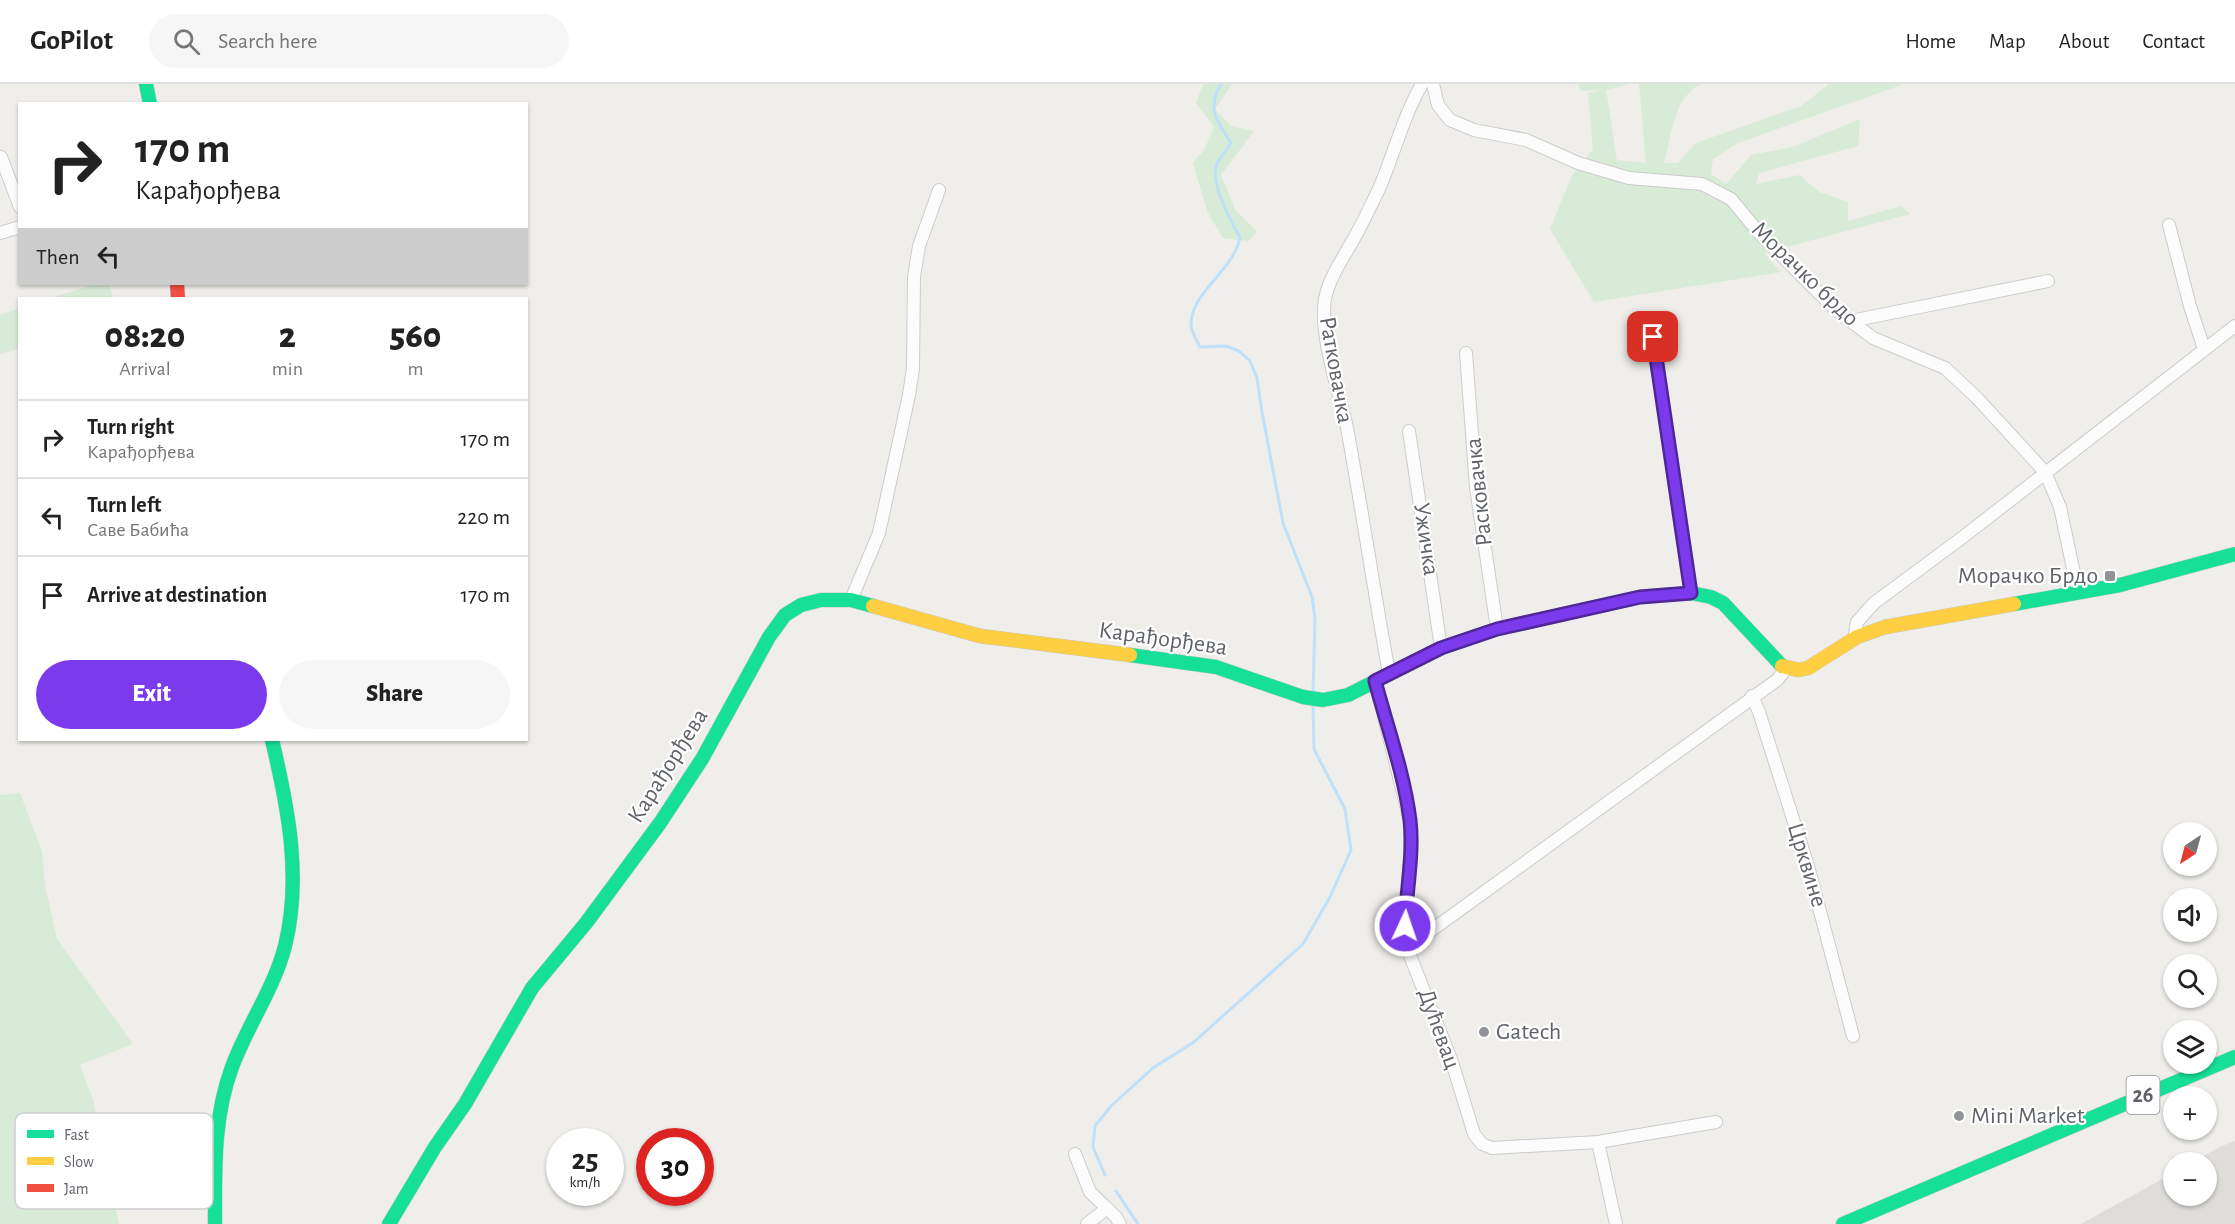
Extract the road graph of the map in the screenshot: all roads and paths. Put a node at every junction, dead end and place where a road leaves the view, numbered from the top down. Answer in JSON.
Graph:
{"nodes":[{"id":1,"x":146,"y":84,"type":"edge"},
{"id":2,"x":1422,"y":84,"type":"edge"},
{"id":3,"x":1433,"y":84,"type":"edge"},
{"id":4,"x":150,"y":102,"type":"edge"},
{"id":5,"x":1,"y":157,"type":"edge"},
{"id":6,"x":939,"y":190,"type":"dead end"},
{"id":7,"x":18,"y":202,"type":"edge"},
{"id":8,"x":2169,"y":225,"type":"dead end"},
{"id":9,"x":18,"y":228,"type":"edge"},
{"id":10,"x":0,"y":233,"type":"edge"},
{"id":11,"x":2048,"y":281,"type":"dead end"},
{"id":12,"x":1851,"y":321,"type":"junction"},
{"id":13,"x":2235,"y":326,"type":"edge"},
{"id":14,"x":1653,"y":337,"type":"dead end"},
{"id":15,"x":2204,"y":349,"type":"junction"},
{"id":16,"x":1466,"y":353,"type":"dead end"},
{"id":17,"x":1409,"y":431,"type":"dead end"},
{"id":18,"x":2045,"y":472,"type":"junction"},
{"id":19,"x":2235,"y":554,"type":"edge"},
{"id":20,"x":2078,"y":592,"type":"junction"},
{"id":21,"x":1691,"y":593,"type":"junction"},
{"id":22,"x":851,"y":600,"type":"junction"},
{"id":23,"x":1497,"y":629,"type":"junction"},
{"id":24,"x":1854,"y":638,"type":"junction"},
{"id":25,"x":1441,"y":648,"type":"junction"},
{"id":26,"x":1786,"y":669,"type":"junction"},
{"id":27,"x":1389,"y":674,"type":"junction"},
{"id":28,"x":1375,"y":681,"type":"junction"},
{"id":29,"x":1752,"y":696,"type":"junction"},
{"id":30,"x":272,"y":741,"type":"edge"},
{"id":31,"x":1407,"y":948,"type":"junction"},
{"id":32,"x":1853,"y":1036,"type":"dead end"},
{"id":33,"x":2235,"y":1057,"type":"edge"},
{"id":34,"x":1716,"y":1122,"type":"dead end"},
{"id":35,"x":1598,"y":1142,"type":"junction"},
{"id":36,"x":1076,"y":1155,"type":"dead end"},
{"id":37,"x":1106,"y":1209,"type":"junction"},
{"id":38,"x":215,"y":1224,"type":"edge"},
{"id":39,"x":389,"y":1224,"type":"edge"},
{"id":40,"x":1087,"y":1224,"type":"edge"},
{"id":41,"x":1120,"y":1224,"type":"edge"},
{"id":42,"x":1616,"y":1224,"type":"edge"},
{"id":43,"x":1843,"y":1224,"type":"edge"}],
"edges":[{"from":1,"to":4,"type":"street"},
{"from":2,"to":27,"type":"street","name":"Ратковачка"},
{"from":3,"to":12,"type":"street","name":"Морачко брдо"},
{"from":5,"to":7,"type":"street"},
{"from":6,"to":22,"type":"street"},
{"from":8,"to":15,"type":"street"},
{"from":9,"to":10,"type":"street"},
{"from":11,"to":12,"type":"street"},
{"from":12,"to":18,"type":"street","name":"Морачко брдо"},
{"from":13,"to":15,"type":"street"},
{"from":14,"to":21,"type":"street"},
{"from":15,"to":18,"type":"street"},
{"from":16,"to":23,"type":"street","name":"Расковачка"},
{"from":17,"to":25,"type":"street","name":"Ужичка"},
{"from":18,"to":20,"type":"street","name":"Морачко брдо"},
{"from":18,"to":24,"type":"street"},
{"from":19,"to":20,"type":"street"},
{"from":20,"to":24,"type":"street"},
{"from":21,"to":23,"type":"street","name":"Карађорђева"},
{"from":21,"to":26,"type":"street","name":"Карађорђева"},
{"from":22,"to":28,"type":"street","name":"Карађорђева"},
{"from":22,"to":39,"type":"street","name":"Карађорђева"},
{"from":23,"to":25,"type":"street","name":"Карађорђева"},
{"from":24,"to":26,"type":"street"},
{"from":25,"to":27,"type":"street","name":"Карађорђева"},
{"from":26,"to":29,"type":"street"},
{"from":27,"to":28,"type":"street","name":"Карађорђева"},
{"from":28,"to":31,"type":"street","name":"Дућевац"},
{"from":29,"to":31,"type":"street"},
{"from":29,"to":32,"type":"street","name":"Црквине"},
{"from":30,"to":38,"type":"street"},
{"from":31,"to":35,"type":"street","name":"Дућевац"},
{"from":33,"to":43,"type":"street","number":"26"},
{"from":34,"to":35,"type":"street","name":"Дућевац"},
{"from":35,"to":42,"type":"street"},
{"from":36,"to":37,"type":"street"},
{"from":37,"to":40,"type":"street"},
{"from":37,"to":41,"type":"street"}]}
